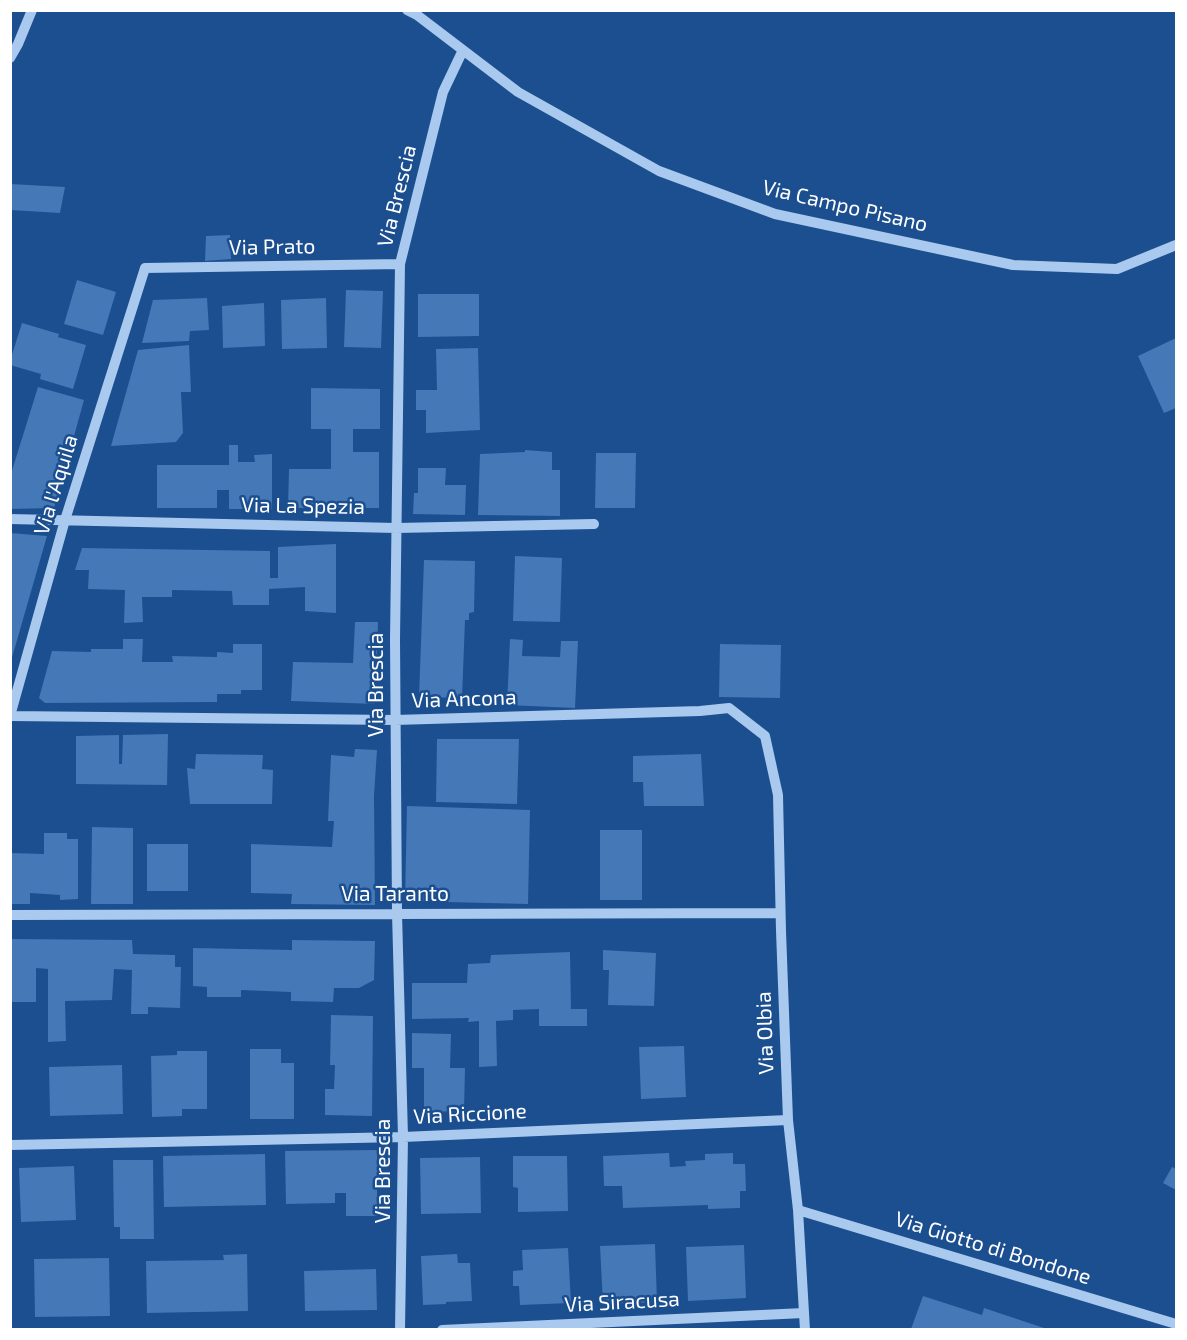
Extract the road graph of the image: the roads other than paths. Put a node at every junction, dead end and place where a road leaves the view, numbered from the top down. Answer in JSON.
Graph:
{"nodes":[{"id":1,"x":32,"y":10,"type":"edge"},
{"id":2,"x":406,"y":10,"type":"edge"},
{"id":3,"x":463,"y":50,"type":"junction"},
{"id":4,"x":10,"y":58,"type":"edge"},
{"id":5,"x":1176,"y":245,"type":"edge"},
{"id":6,"x":400,"y":264,"type":"junction"},
{"id":7,"x":145,"y":268,"type":"joint"},
{"id":8,"x":10,"y":519,"type":"edge"},
{"id":9,"x":65,"y":520,"type":"junction"},
{"id":10,"x":594,"y":524,"type":"dead end"},
{"id":11,"x":396,"y":528,"type":"junction"},
{"id":12,"x":10,"y":716,"type":"edge"},
{"id":13,"x":395,"y":720,"type":"junction"},
{"id":14,"x":765,"y":736,"type":"joint"},
{"id":15,"x":397,"y":913,"type":"junction"},
{"id":16,"x":780,"y":913,"type":"junction"},
{"id":17,"x":10,"y":915,"type":"edge"},
{"id":18,"x":788,"y":1120,"type":"junction"},
{"id":19,"x":403,"y":1137,"type":"junction"},
{"id":20,"x":10,"y":1145,"type":"edge"},
{"id":21,"x":798,"y":1210,"type":"junction"},
{"id":22,"x":804,"y":1313,"type":"junction"},
{"id":23,"x":1176,"y":1324,"type":"edge"},
{"id":24,"x":400,"y":1329,"type":"edge"},
{"id":25,"x":442,"y":1329,"type":"edge"},
{"id":26,"x":805,"y":1329,"type":"edge"}],
"edges":[{"from":1,"to":4,"type":"street"},
{"from":2,"to":3,"type":"street","name":"Via Campo Pisano"},
{"from":3,"to":5,"type":"street","name":"Via Campo Pisano"},
{"from":3,"to":6,"type":"street","name":"Via Brescia"},
{"from":6,"to":7,"type":"street","name":"Via Prato"},
{"from":6,"to":11,"type":"street","name":"Via Brescia"},
{"from":7,"to":9,"type":"street","name":"Via l'Aquila"},
{"from":8,"to":9,"type":"street","name":"Via La Spezia"},
{"from":9,"to":11,"type":"street","name":"Via La Spezia"},
{"from":9,"to":12,"type":"street","name":"Via l'Aquila"},
{"from":10,"to":11,"type":"street","name":"Via La Spezia"},
{"from":11,"to":13,"type":"street","name":"Via Brescia"},
{"from":12,"to":13,"type":"street","name":"Via Ancona"},
{"from":13,"to":14,"type":"street","name":"Via Ancona"},
{"from":13,"to":15,"type":"street","name":"Via Brescia"},
{"from":14,"to":16,"type":"street","name":"Via Olbia"},
{"from":15,"to":16,"type":"street","name":"Via Taranto"},
{"from":15,"to":17,"type":"street","name":"Via Taranto"},
{"from":15,"to":19,"type":"street","name":"Via Brescia"},
{"from":16,"to":18,"type":"street","name":"Via Olbia"},
{"from":18,"to":19,"type":"street","name":"Via Riccione"},
{"from":18,"to":21,"type":"street","name":"Via Olbia"},
{"from":19,"to":20,"type":"street","name":"Via Riccione"},
{"from":19,"to":24,"type":"street","name":"Via Brescia"},
{"from":21,"to":22,"type":"street","name":"Via Olbia"},
{"from":21,"to":23,"type":"street","name":"Via Giotto di Bondone"},
{"from":22,"to":25,"type":"street","name":"Via Siracusa"},
{"from":22,"to":26,"type":"street","name":"Via Olbia"}]}
